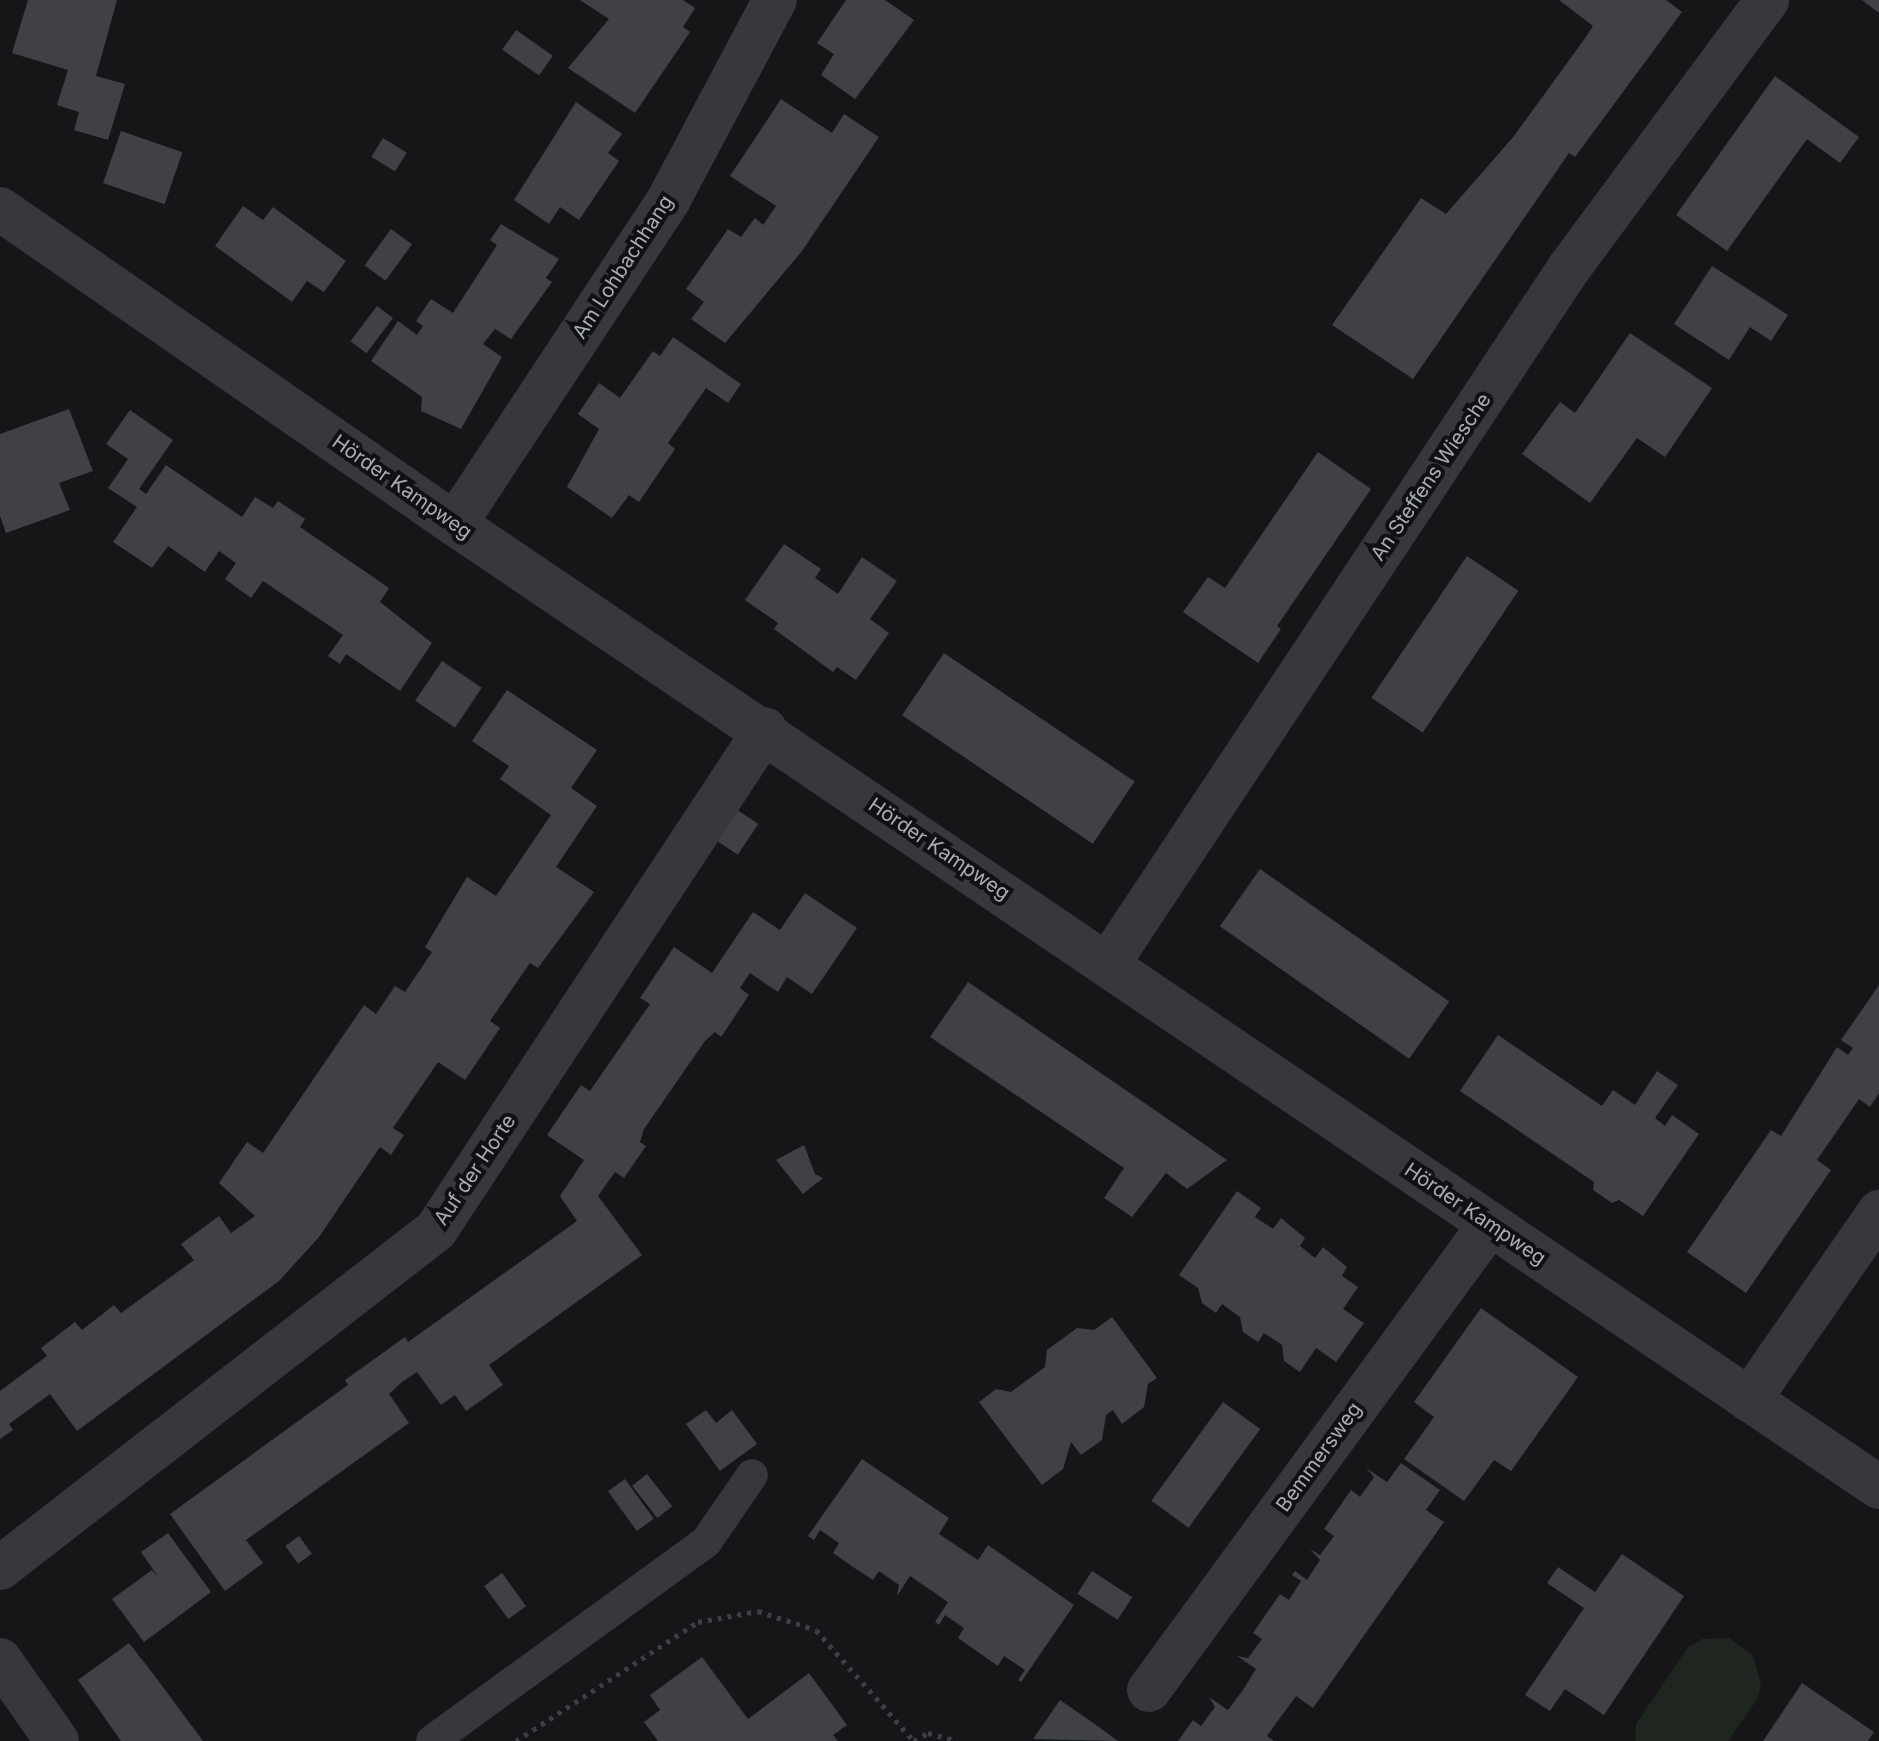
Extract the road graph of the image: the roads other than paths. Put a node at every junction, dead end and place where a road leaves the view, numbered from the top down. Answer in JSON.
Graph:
{"nodes":[{"id":1,"x":775,"y":0,"type":"edge"},
{"id":2,"x":1767,"y":0,"type":"edge"},
{"id":3,"x":0,"y":209,"type":"edge"},
{"id":4,"x":455,"y":524,"type":"junction"},
{"id":5,"x":765,"y":730,"type":"junction"},
{"id":6,"x":1108,"y":964,"type":"junction"},
{"id":7,"x":1879,"y":1212,"type":"edge"},
{"id":8,"x":1490,"y":1224,"type":"junction"},
{"id":9,"x":1749,"y":1400,"type":"junction"},
{"id":10,"x":752,"y":1475,"type":"dead end"},
{"id":11,"x":1879,"y":1487,"type":"edge"},
{"id":12,"x":0,"y":1568,"type":"edge"},
{"id":13,"x":0,"y":1660,"type":"edge"},
{"id":14,"x":1149,"y":1690,"type":"dead end"},
{"id":15,"x":57,"y":1741,"type":"edge"},
{"id":16,"x":432,"y":1741,"type":"edge"}],
"edges":[{"from":1,"to":4,"type":"street","name":"Am Lohbachhang"},
{"from":2,"to":6,"type":"street","name":"An Steffens Wiesche"},
{"from":3,"to":4,"type":"street","name":"Hörder Kampweg"},
{"from":4,"to":5,"type":"street","name":"Hörder Kampweg"},
{"from":5,"to":6,"type":"street","name":"Hörder Kampweg"},
{"from":5,"to":12,"type":"street","name":"Auf der Horte"},
{"from":6,"to":8,"type":"street","name":"Hörder Kampweg"},
{"from":7,"to":9,"type":"street"},
{"from":8,"to":9,"type":"street","name":"Hörder Kampweg"},
{"from":8,"to":14,"type":"street","name":"Bemmersweg"},
{"from":9,"to":11,"type":"street","name":"Hörder Kampweg"},
{"from":10,"to":16,"type":"lane"},
{"from":13,"to":15,"type":"street"}]}
